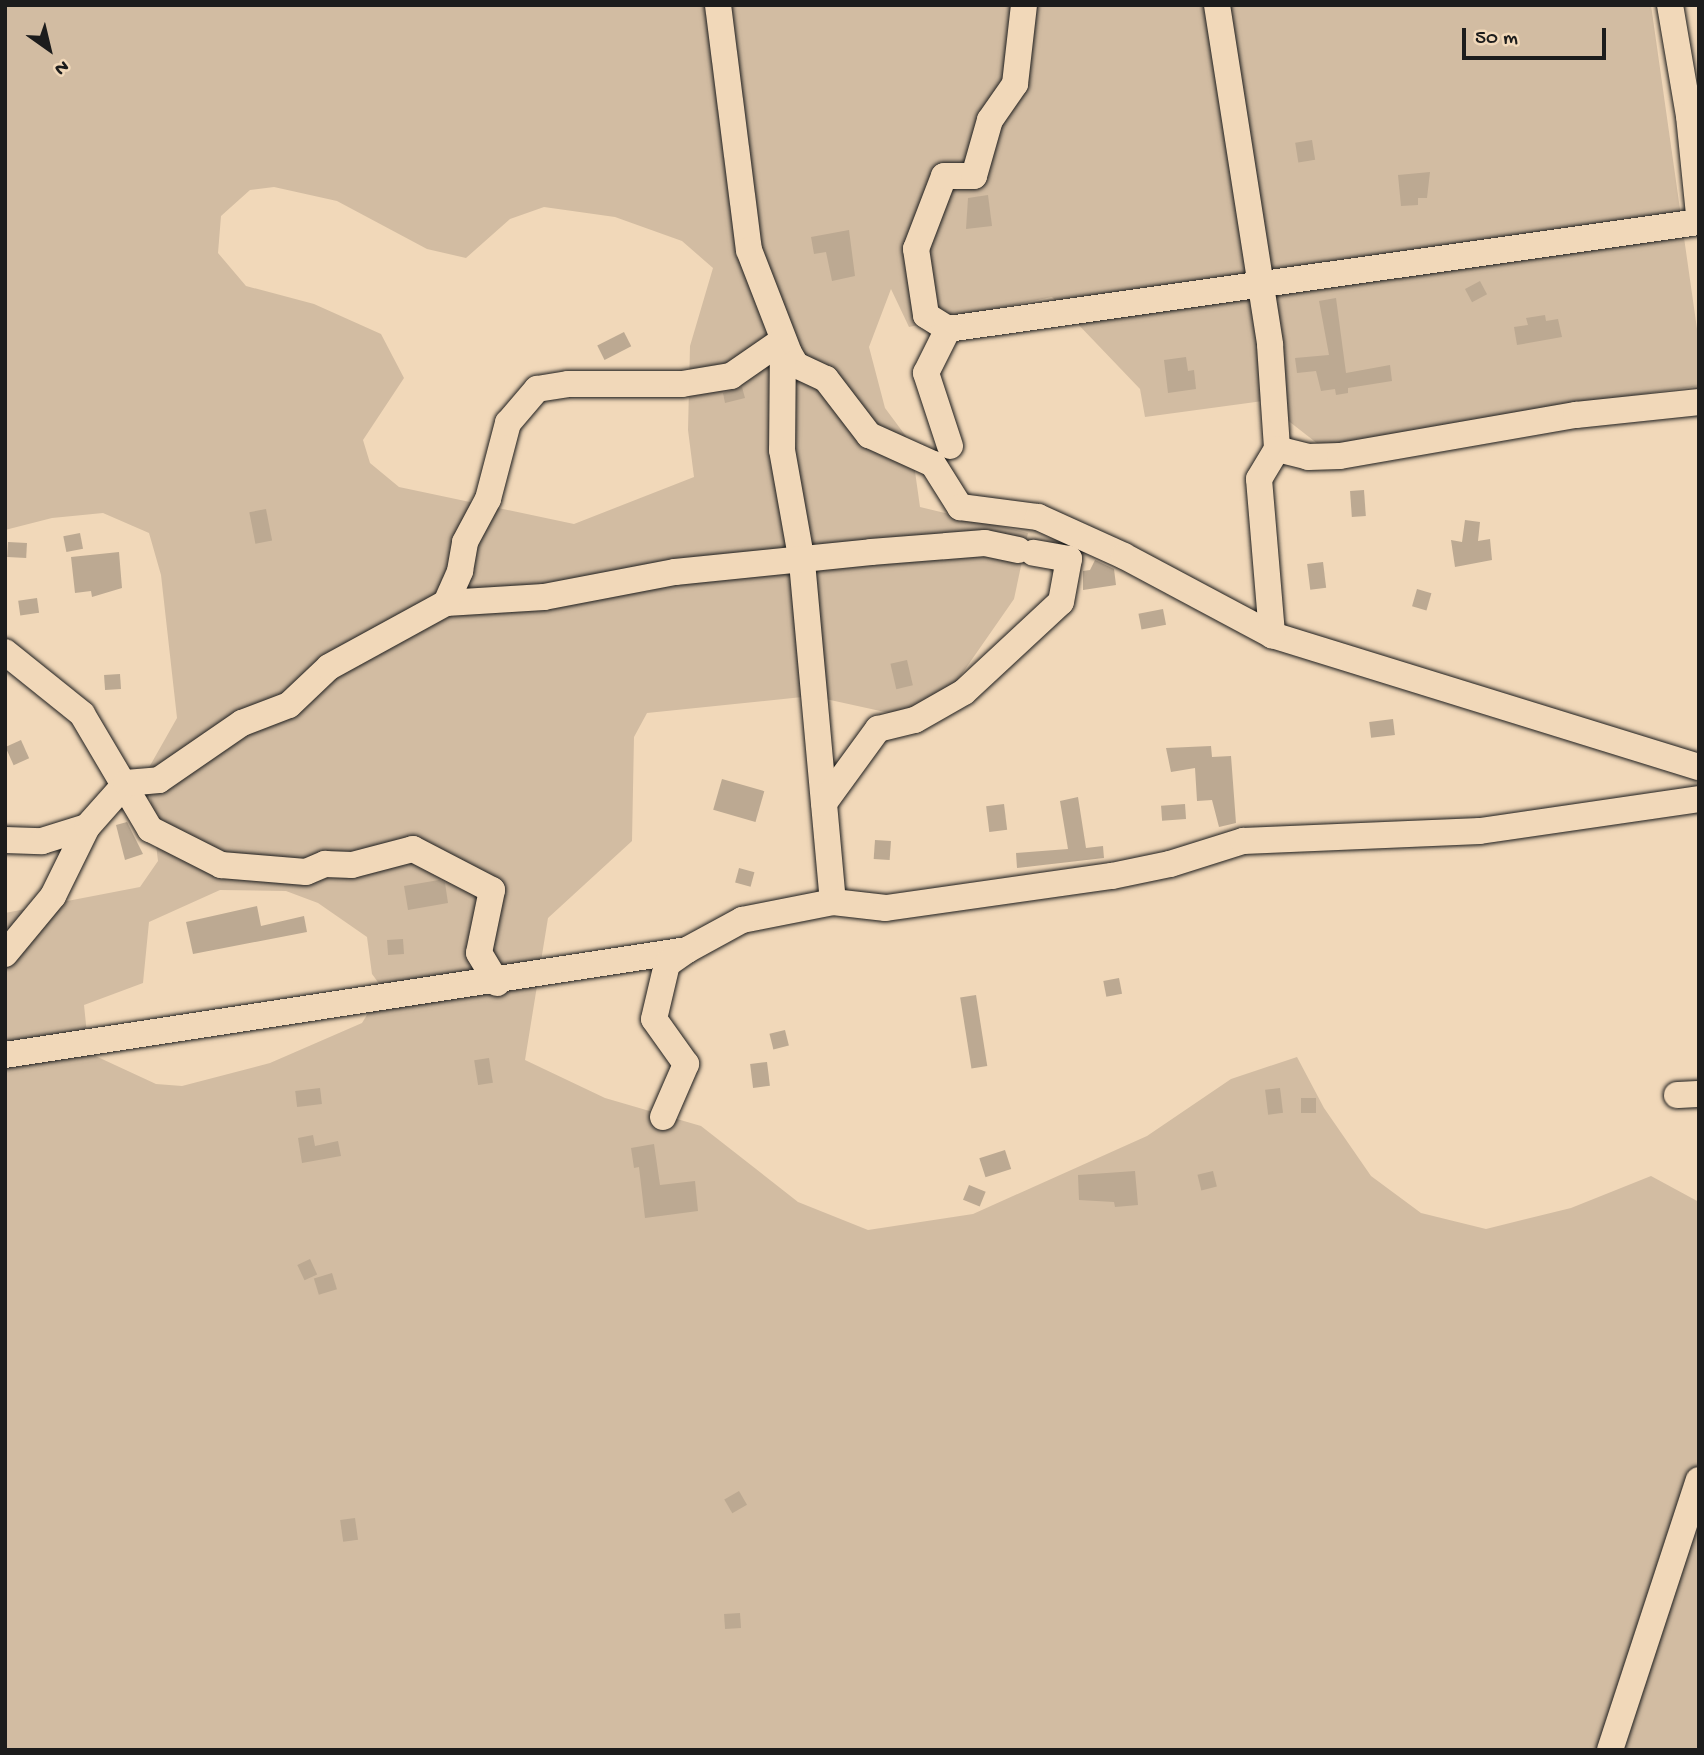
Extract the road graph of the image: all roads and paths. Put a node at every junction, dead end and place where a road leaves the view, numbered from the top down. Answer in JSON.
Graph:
{"nodes":[{"id":1,"x":718,"y":5,"type":"edge"},
{"id":2,"x":1024,"y":5,"type":"edge"},
{"id":3,"x":1217,"y":5,"type":"edge"},
{"id":4,"x":1670,"y":5,"type":"edge"},
{"id":5,"x":1699,"y":214,"type":"edge"},
{"id":6,"x":1699,"y":222,"type":"edge"},
{"id":7,"x":1257,"y":282,"type":"junction"},
{"id":8,"x":948,"y":329,"type":"junction"},
{"id":9,"x":783,"y":340,"type":"junction"},
{"id":10,"x":1699,"y":402,"type":"edge"},
{"id":11,"x":950,"y":446,"type":"dead end"},
{"id":12,"x":1277,"y":449,"type":"junction"},
{"id":13,"x":802,"y":562,"type":"junction"},
{"id":14,"x":446,"y":603,"type":"junction"},
{"id":15,"x":1272,"y":635,"type":"junction"},
{"id":16,"x":5,"y":652,"type":"edge"},
{"id":17,"x":1699,"y":767,"type":"edge"},
{"id":18,"x":126,"y":783,"type":"junction"},
{"id":19,"x":1699,"y":799,"type":"edge"},
{"id":20,"x":824,"y":803,"type":"junction"},
{"id":21,"x":87,"y":827,"type":"junction"},
{"id":22,"x":5,"y":840,"type":"edge"},
{"id":23,"x":833,"y":902,"type":"junction"},
{"id":24,"x":687,"y":950,"type":"junction"},
{"id":25,"x":5,"y":954,"type":"edge"},
{"id":26,"x":497,"y":983,"type":"junction"},
{"id":27,"x":5,"y":1055,"type":"edge"},
{"id":28,"x":663,"y":1117,"type":"dead end"},
{"id":29,"x":1699,"y":1480,"type":"edge"},
{"id":30,"x":1610,"y":1750,"type":"edge"}],
"edges":[{"from":1,"to":9,"type":"street"},
{"from":2,"to":8,"type":"street"},
{"from":3,"to":7,"type":"street"},
{"from":4,"to":5,"type":"street"},
{"from":6,"to":7,"type":"street"},
{"from":7,"to":8,"type":"street"},
{"from":7,"to":12,"type":"street"},
{"from":8,"to":11,"type":"street"},
{"from":9,"to":13,"type":"street"},
{"from":9,"to":14,"type":"street"},
{"from":9,"to":15,"type":"street"},
{"from":10,"to":12,"type":"street"},
{"from":12,"to":15,"type":"street"},
{"from":13,"to":14,"type":"street"},
{"from":13,"to":20,"type":"street"},
{"from":13,"to":20,"type":"street"},
{"from":14,"to":18,"type":"street"},
{"from":15,"to":17,"type":"street"},
{"from":16,"to":18,"type":"street"},
{"from":18,"to":21,"type":"street"},
{"from":18,"to":26,"type":"street"},
{"from":19,"to":23,"type":"street"},
{"from":20,"to":23,"type":"street"},
{"from":21,"to":22,"type":"street"},
{"from":21,"to":25,"type":"street"},
{"from":23,"to":24,"type":"street"},
{"from":24,"to":26,"type":"street"},
{"from":24,"to":28,"type":"street"},
{"from":26,"to":27,"type":"street"},
{"from":29,"to":30,"type":"street"}]}
